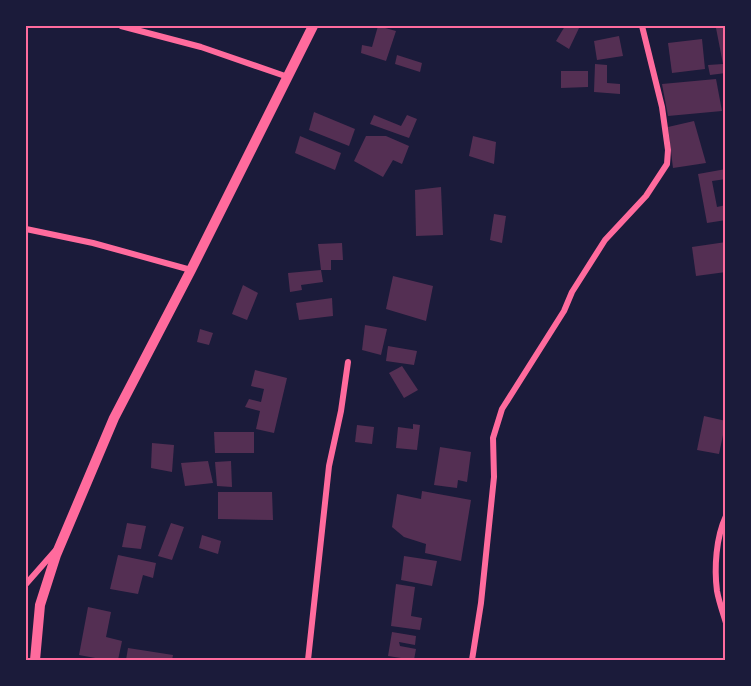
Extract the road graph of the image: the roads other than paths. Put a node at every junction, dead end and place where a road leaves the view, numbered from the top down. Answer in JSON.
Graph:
{"nodes":[{"id":1,"x":121,"y":26,"type":"edge"},
{"id":2,"x":313,"y":26,"type":"edge"},
{"id":3,"x":642,"y":26,"type":"edge"},
{"id":4,"x":288,"y":76,"type":"junction"},
{"id":5,"x":26,"y":230,"type":"edge"},
{"id":6,"x":191,"y":270,"type":"junction"},
{"id":7,"x":348,"y":362,"type":"dead end"},
{"id":8,"x":726,"y":516,"type":"edge"},
{"id":9,"x":60,"y":546,"type":"junction"},
{"id":10,"x":26,"y":584,"type":"edge"},
{"id":11,"x":726,"y":624,"type":"edge"},
{"id":12,"x":35,"y":660,"type":"edge"},
{"id":13,"x":308,"y":660,"type":"edge"},
{"id":14,"x":472,"y":660,"type":"edge"}],
"edges":[{"from":1,"to":4,"type":"street"},
{"from":2,"to":4,"type":"street"},
{"from":3,"to":14,"type":"street"},
{"from":4,"to":6,"type":"street"},
{"from":5,"to":6,"type":"street"},
{"from":6,"to":9,"type":"street"},
{"from":7,"to":13,"type":"street"},
{"from":8,"to":11,"type":"street"},
{"from":9,"to":10,"type":"street"},
{"from":9,"to":12,"type":"street"}]}
